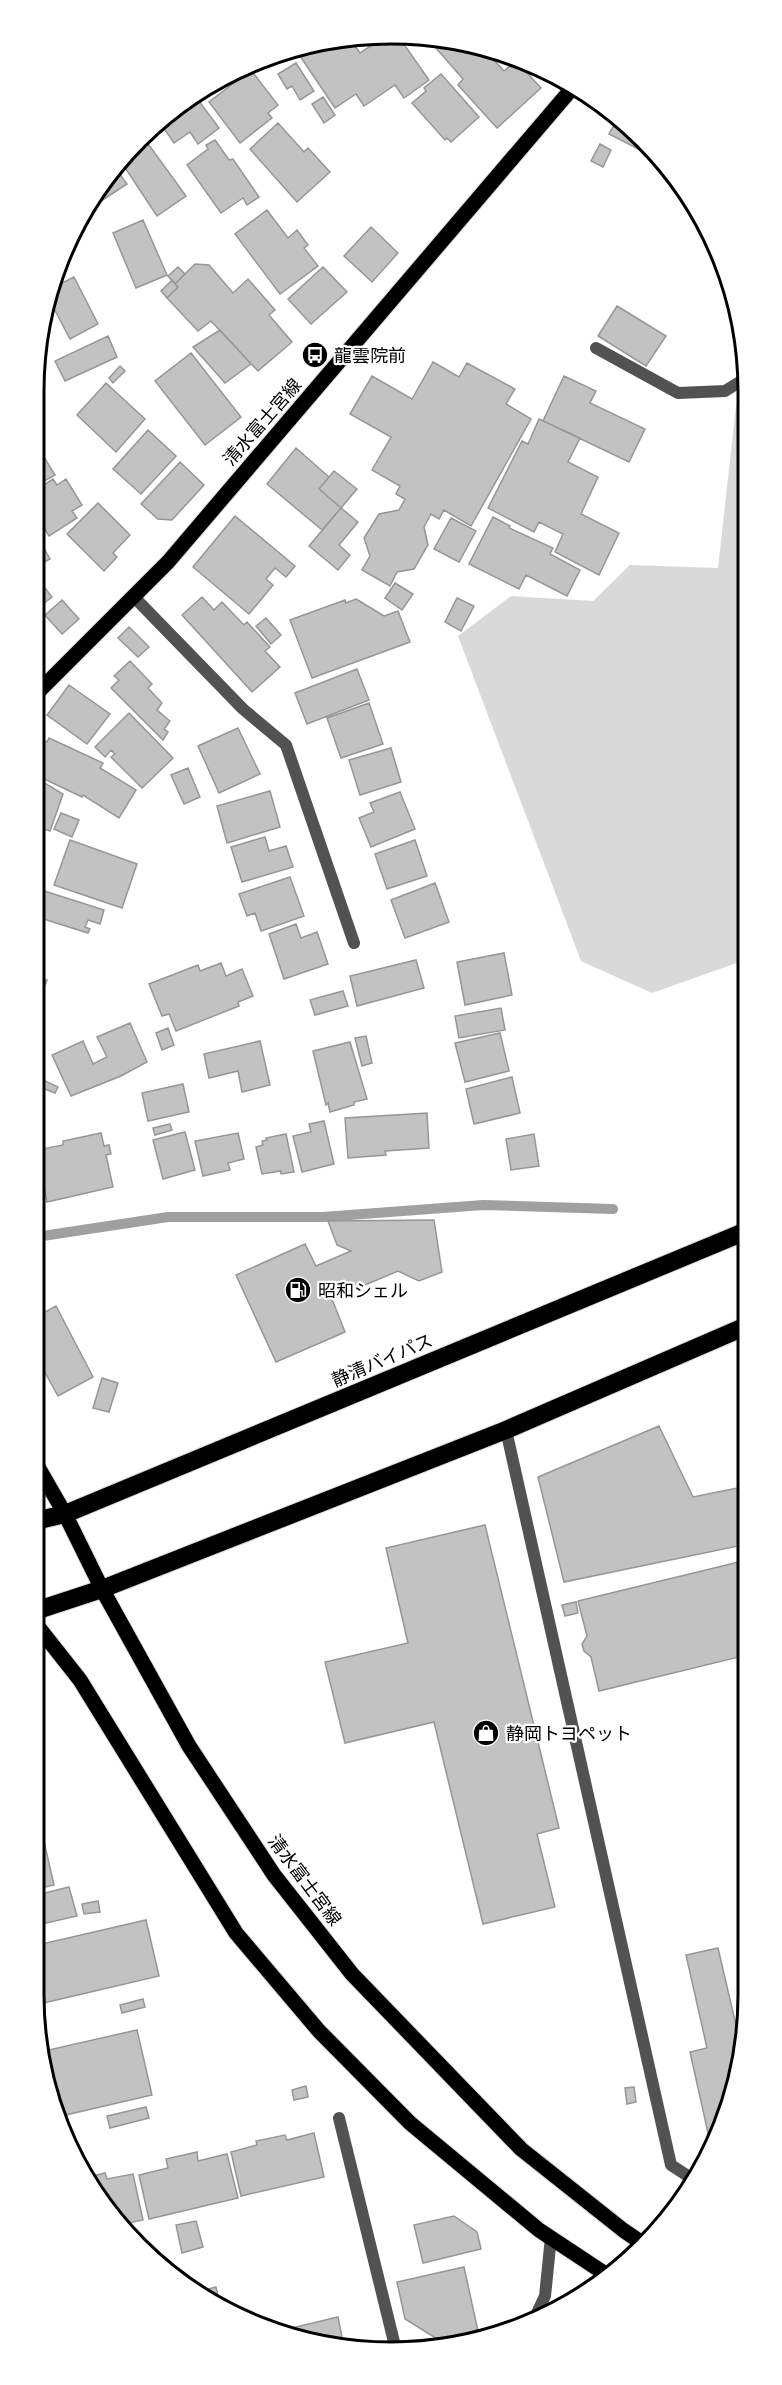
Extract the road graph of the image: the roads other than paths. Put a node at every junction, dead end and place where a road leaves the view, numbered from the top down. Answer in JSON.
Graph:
{"nodes":[{"id":1,"x":569,"y":92,"type":"edge"},
{"id":2,"x":596,"y":348,"type":"dead end"},
{"id":3,"x":738,"y":383,"type":"edge"},
{"id":4,"x":134,"y":597,"type":"junction"},
{"id":5,"x":44,"y":686,"type":"edge"},
{"id":6,"x":354,"y":943,"type":"dead end"},
{"id":7,"x":738,"y":1234,"type":"edge"},
{"id":8,"x":738,"y":1330,"type":"edge"},
{"id":9,"x":506,"y":1430,"type":"junction"},
{"id":10,"x":44,"y":1478,"type":"edge"},
{"id":11,"x":65,"y":1514,"type":"junction"},
{"id":12,"x":44,"y":1519,"type":"edge"},
{"id":13,"x":102,"y":1589,"type":"junction"},
{"id":14,"x":44,"y":1608,"type":"edge"},
{"id":15,"x":44,"y":1635,"type":"edge"},
{"id":16,"x":339,"y":2118,"type":"dead end"},
{"id":17,"x":687,"y":2176,"type":"edge"},
{"id":18,"x":551,"y":2238,"type":"junction"},
{"id":19,"x":638,"y":2239,"type":"edge"},
{"id":20,"x":601,"y":2271,"type":"edge"},
{"id":21,"x":539,"y":2309,"type":"edge"},
{"id":22,"x":394,"y":2342,"type":"edge"}],
"edges":[{"from":1,"to":4,"type":"main road","name":"清水富士宮線"},
{"from":2,"to":3,"type":"street"},
{"from":4,"to":5,"type":"main road","name":"清水富士宮線"},
{"from":4,"to":6,"type":"street"},
{"from":7,"to":11,"type":"highway","name":"静清バイパス"},
{"from":8,"to":9,"type":"highway"},
{"from":9,"to":13,"type":"highway"},
{"from":9,"to":17,"type":"street"},
{"from":10,"to":11,"type":"main road","name":"清水富士宮線"},
{"from":11,"to":12,"type":"highway","name":"静清バイパス"},
{"from":11,"to":13,"type":"main road","name":"清水富士宮線"},
{"from":13,"to":14,"type":"highway"},
{"from":13,"to":19,"type":"main road","name":"清水富士宮線"},
{"from":15,"to":18,"type":"main road"},
{"from":16,"to":22,"type":"street"},
{"from":18,"to":20,"type":"main road"},
{"from":18,"to":21,"type":"street"}]}
